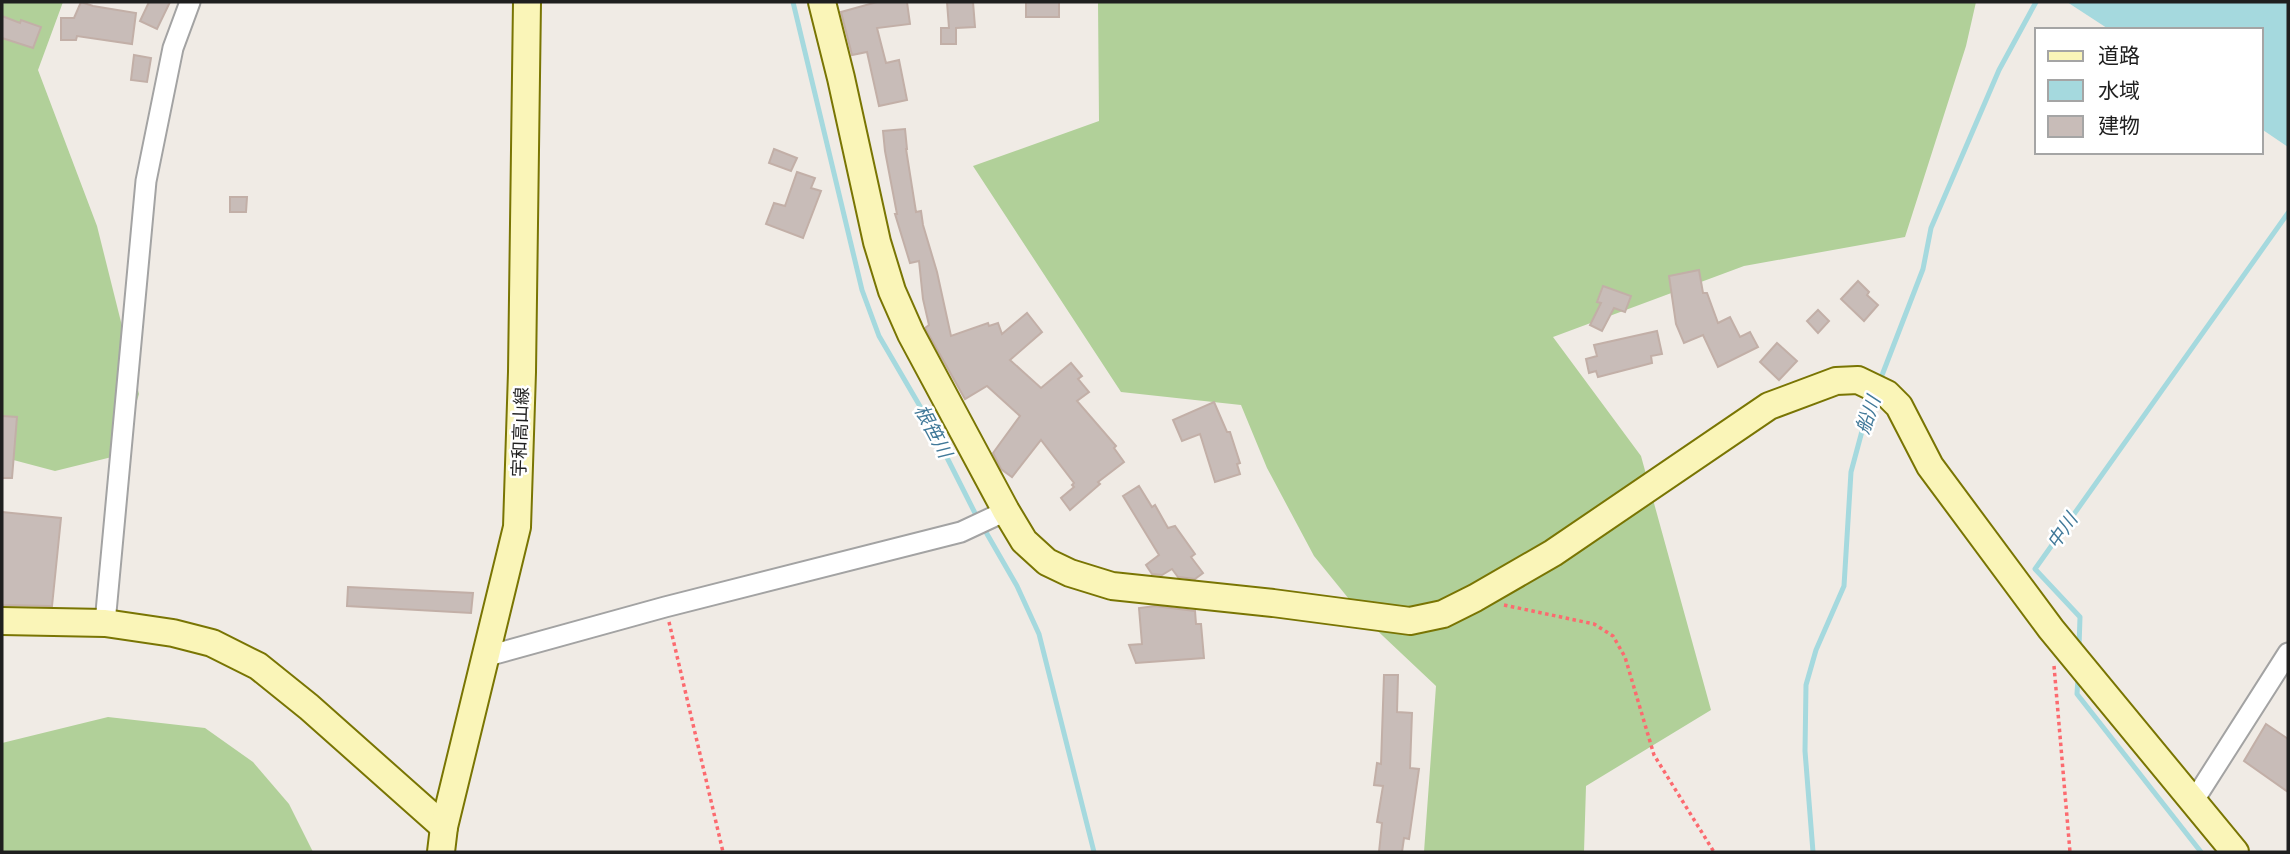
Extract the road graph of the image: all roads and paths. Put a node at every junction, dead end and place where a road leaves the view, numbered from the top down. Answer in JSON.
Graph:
{"nodes":[{"id":1,"x":190,"y":2,"type":"edge"},
{"id":2,"x":527,"y":2,"type":"edge"},
{"id":3,"x":822,"y":2,"type":"edge"},
{"id":4,"x":1002,"y":513,"type":"junction"},
{"id":5,"x":1475,"y":598,"type":"junction"},
{"id":6,"x":665,"y":607,"type":"junction"},
{"id":7,"x":2,"y":621,"type":"edge"},
{"id":8,"x":104,"y":623,"type":"junction"},
{"id":9,"x":2051,"y":629,"type":"junction"},
{"id":10,"x":2288,"y":653,"type":"edge"},
{"id":11,"x":484,"y":657,"type":"junction"},
{"id":12,"x":2193,"y":802,"type":"junction"},
{"id":13,"x":442,"y":840,"type":"edge"},
{"id":14,"x":723,"y":852,"type":"edge"},
{"id":15,"x":1714,"y":852,"type":"edge"},
{"id":16,"x":2070,"y":852,"type":"edge"},
{"id":17,"x":2235,"y":852,"type":"edge"}],
"edges":[{"from":1,"to":8,"type":"street"},
{"from":2,"to":11,"type":"street","name":"宇和高山線"},
{"from":3,"to":4,"type":"street"},
{"from":4,"to":5,"type":"street"},
{"from":4,"to":6,"type":"street"},
{"from":5,"to":9,"type":"street"},
{"from":5,"to":15,"type":"path"},
{"from":6,"to":11,"type":"street"},
{"from":6,"to":14,"type":"path"},
{"from":7,"to":8,"type":"street"},
{"from":8,"to":13,"type":"street"},
{"from":9,"to":12,"type":"street"},
{"from":9,"to":16,"type":"path"},
{"from":10,"to":12,"type":"street"},
{"from":11,"to":13,"type":"street","name":"宇和高山線"},
{"from":12,"to":17,"type":"street"}]}
